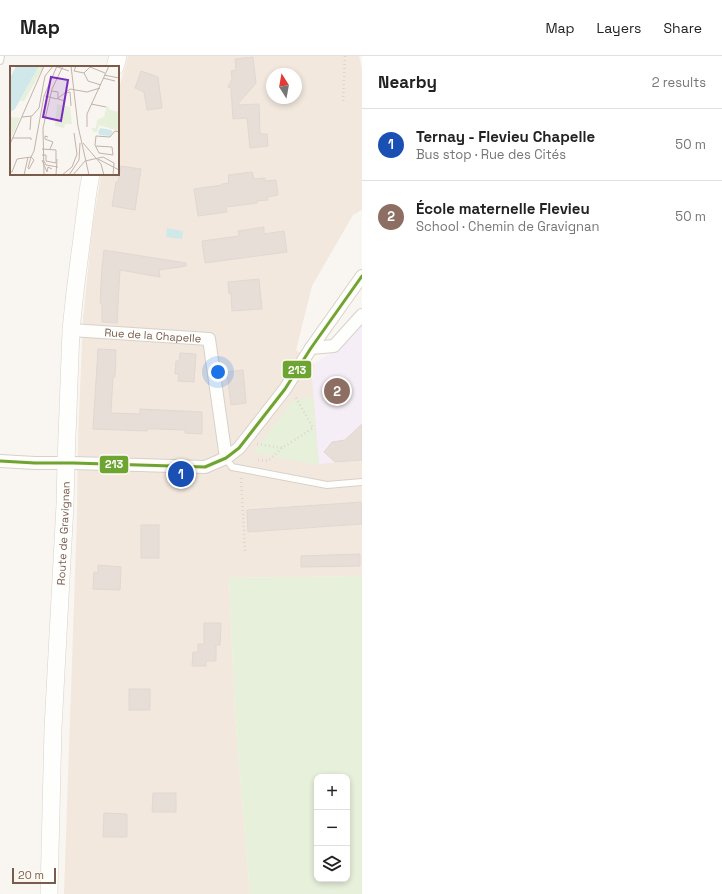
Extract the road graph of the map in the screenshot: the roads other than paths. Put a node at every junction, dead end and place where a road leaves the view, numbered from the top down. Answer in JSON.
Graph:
{"nodes":[{"id":1,"x":1,"y":56,"type":"edge"},
{"id":2,"x":118,"y":56,"type":"edge"},
{"id":3,"x":0,"y":61,"type":"edge"},
{"id":4,"x":115,"y":66,"type":"edge"},
{"id":5,"x":91,"y":175,"type":"edge"},
{"id":6,"x":362,"y":276,"type":"edge"},
{"id":7,"x":362,"y":315,"type":"edge"},
{"id":8,"x":71,"y":330,"type":"junction"},
{"id":9,"x":311,"y":348,"type":"junction"},
{"id":10,"x":226,"y":458,"type":"junction"},
{"id":11,"x":0,"y":461,"type":"edge"},
{"id":12,"x":66,"y":463,"type":"junction"},
{"id":13,"x":362,"y":482,"type":"edge"},
{"id":14,"x":49,"y":894,"type":"edge"}],
"edges":[{"from":1,"to":3,"type":"lane"},
{"from":2,"to":4,"type":"street"},
{"from":5,"to":8,"type":"street","name":"Route de Gravignan"},
{"from":6,"to":9,"type":"street"},
{"from":7,"to":9,"type":"street"},
{"from":8,"to":10,"type":"street","name":"Rue de la Chapelle"},
{"from":8,"to":12,"type":"street","name":"Route de Gravignan"},
{"from":9,"to":10,"type":"street"},
{"from":10,"to":12,"type":"street"},
{"from":10,"to":13,"type":"lane"},
{"from":11,"to":12,"type":"street"},
{"from":12,"to":14,"type":"street","name":"Route de Gravignan"}]}
